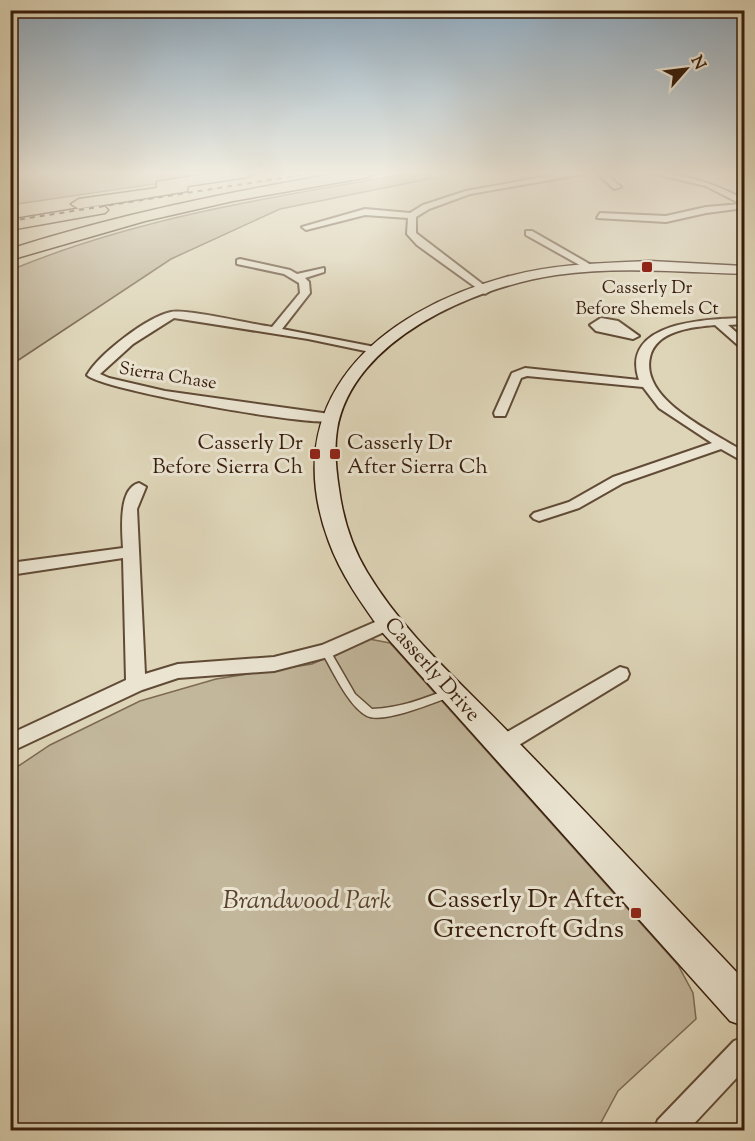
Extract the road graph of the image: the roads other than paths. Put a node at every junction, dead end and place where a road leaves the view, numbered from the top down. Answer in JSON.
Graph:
{"nodes":[{"id":1,"x":101,"y":226,"type":"edge"},
{"id":2,"x":309,"y":226,"type":"edge"},
{"id":3,"x":411,"y":226,"type":"edge"},
{"id":4,"x":306,"y":227,"type":"dead end"},
{"id":5,"x":529,"y":232,"type":"dead end"},
{"id":6,"x":10,"y":255,"type":"edge"},
{"id":7,"x":240,"y":262,"type":"dead end"},
{"id":8,"x":588,"y":266,"type":"junction"},
{"id":9,"x":321,"y":270,"type":"dead end"},
{"id":10,"x":744,"y":270,"type":"edge"},
{"id":11,"x":298,"y":277,"type":"junction"},
{"id":12,"x":487,"y":288,"type":"junction"},
{"id":13,"x":744,"y":321,"type":"edge"},
{"id":14,"x":718,"y":322,"type":"junction"},
{"id":15,"x":275,"y":330,"type":"junction"},
{"id":16,"x":633,"y":336,"type":"dead end"},
{"id":17,"x":651,"y":342,"type":"junction"},
{"id":18,"x":744,"y":345,"type":"edge"},
{"id":19,"x":375,"y":350,"type":"junction"},
{"id":20,"x":646,"y":384,"type":"junction"},
{"id":21,"x":500,"y":413,"type":"dead end"},
{"id":22,"x":330,"y":418,"type":"junction"},
{"id":23,"x":723,"y":444,"type":"junction"},
{"id":24,"x":744,"y":458,"type":"edge"},
{"id":25,"x":139,"y":487,"type":"dead end"},
{"id":26,"x":539,"y":516,"type":"dead end"},
{"id":27,"x":129,"y":552,"type":"junction"},
{"id":28,"x":10,"y":569,"type":"edge"},
{"id":29,"x":389,"y":622,"type":"junction"},
{"id":30,"x":326,"y":651,"type":"junction"},
{"id":31,"x":620,"y":674,"type":"dead end"},
{"id":32,"x":136,"y":684,"type":"junction"},
{"id":33,"x":452,"y":692,"type":"junction"},
{"id":34,"x":10,"y":744,"type":"edge"},
{"id":35,"x":502,"y":745,"type":"junction"},
{"id":36,"x":744,"y":1007,"type":"edge"},
{"id":37,"x":744,"y":1051,"type":"edge"},
{"id":38,"x":668,"y":1131,"type":"edge"}],
"edges":[{"from":1,"to":6,"type":"highway"},
{"from":2,"to":4,"type":"street"},
{"from":3,"to":12,"type":"street"},
{"from":5,"to":8,"type":"street"},
{"from":7,"to":11,"type":"street"},
{"from":8,"to":10,"type":"street","name":"Casserly Drive"},
{"from":8,"to":12,"type":"street","name":"Casserly Drive"},
{"from":9,"to":11,"type":"street"},
{"from":11,"to":15,"type":"street"},
{"from":12,"to":19,"type":"street","name":"Casserly Drive"},
{"from":13,"to":14,"type":"street"},
{"from":14,"to":17,"type":"street"},
{"from":14,"to":18,"type":"street"},
{"from":15,"to":19,"type":"street","name":"Sierra Chase"},
{"from":15,"to":22,"type":"street","name":"Sierra Chase"},
{"from":16,"to":17,"type":"street"},
{"from":17,"to":20,"type":"street"},
{"from":19,"to":22,"type":"street","name":"Casserly Drive"},
{"from":20,"to":21,"type":"street"},
{"from":20,"to":23,"type":"street"},
{"from":22,"to":29,"type":"street","name":"Casserly Drive"},
{"from":23,"to":24,"type":"street"},
{"from":23,"to":26,"type":"street"},
{"from":25,"to":27,"type":"street"},
{"from":27,"to":28,"type":"street"},
{"from":27,"to":32,"type":"street"},
{"from":29,"to":30,"type":"street"},
{"from":29,"to":33,"type":"street","name":"Casserly Drive"},
{"from":30,"to":32,"type":"street"},
{"from":30,"to":33,"type":"lane"},
{"from":31,"to":35,"type":"street"},
{"from":32,"to":34,"type":"street"},
{"from":33,"to":35,"type":"street","name":"Casserly Drive"},
{"from":35,"to":36,"type":"street","name":"Casserly Drive"},
{"from":37,"to":38,"type":"street"}]}
